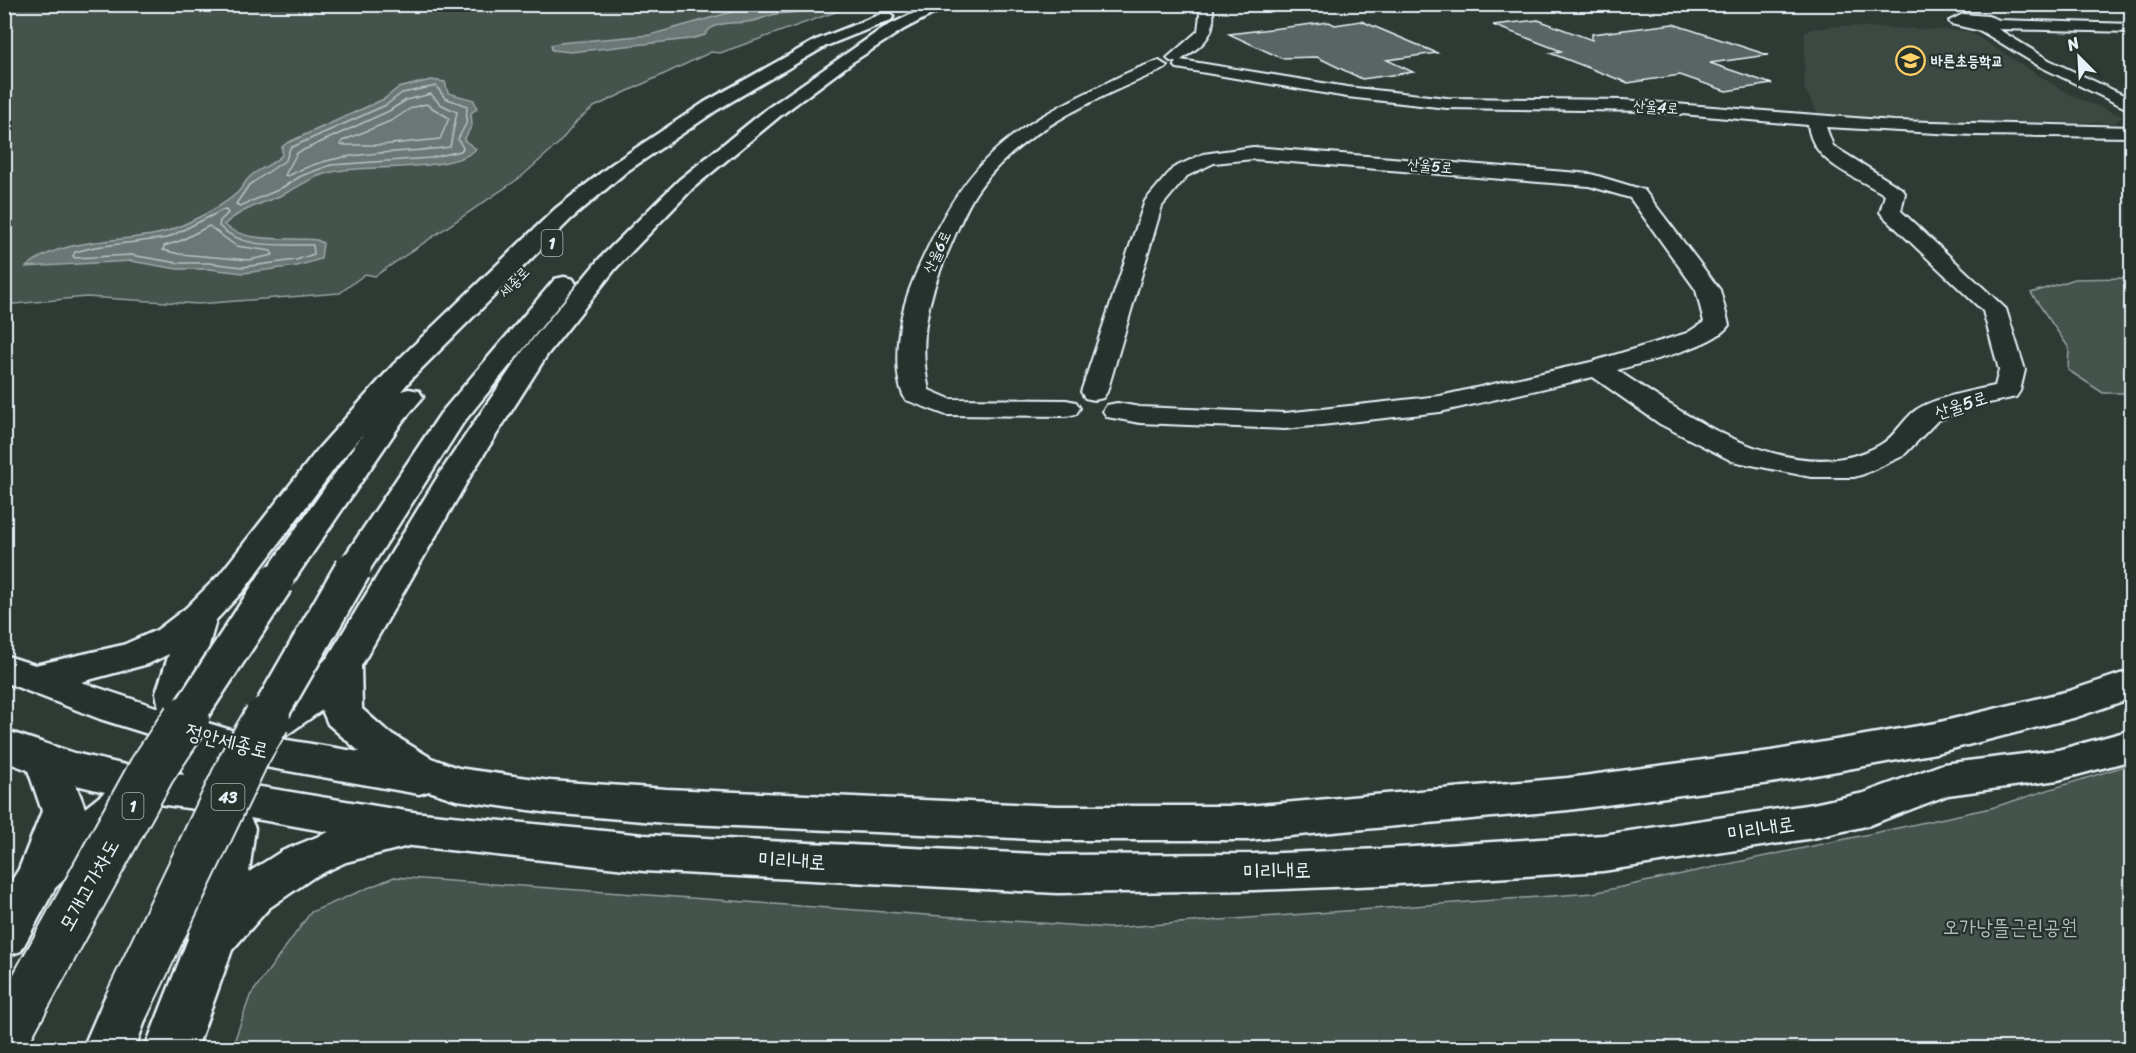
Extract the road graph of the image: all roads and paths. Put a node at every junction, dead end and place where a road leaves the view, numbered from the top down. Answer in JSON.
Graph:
{"nodes":[{"id":1,"x":945,"y":4,"type":"edge"},
{"id":2,"x":1205,"y":4,"type":"edge"},
{"id":3,"x":1952,"y":9,"type":"dead end"},
{"id":4,"x":903,"y":14,"type":"edge"},
{"id":5,"x":1990,"y":25,"type":"junction"},
{"id":6,"x":2125,"y":28,"type":"edge"},
{"id":7,"x":2132,"y":34,"type":"edge"},
{"id":8,"x":1172,"y":63,"type":"junction"},
{"id":9,"x":2132,"y":106,"type":"edge"},
{"id":10,"x":1816,"y":121,"type":"junction"},
{"id":11,"x":2132,"y":132,"type":"edge"},
{"id":12,"x":1597,"y":368,"type":"junction"},
{"id":13,"x":1094,"y":392,"type":"junction"},
{"id":14,"x":1066,"y":408,"type":"junction"},
{"id":15,"x":1118,"y":411,"type":"junction"},
{"id":16,"x":276,"y":581,"type":"joint"},
{"id":17,"x":199,"y":616,"type":"junction"},
{"id":18,"x":342,"y":666,"type":"junction"},
{"id":19,"x":19,"y":673,"type":"edge"},
{"id":20,"x":2132,"y":683,"type":"edge"},
{"id":21,"x":4,"y":745,"type":"edge"},
{"id":22,"x":2132,"y":745,"type":"edge"},
{"id":23,"x":237,"y":747,"type":"junction"},
{"id":24,"x":46,"y":760,"type":"junction"},
{"id":25,"x":200,"y":763,"type":"junction"},
{"id":26,"x":457,"y":784,"type":"junction"},
{"id":27,"x":147,"y":786,"type":"junction"},
{"id":28,"x":412,"y":829,"type":"junction"},
{"id":29,"x":39,"y":875,"type":"junction"},
{"id":30,"x":4,"y":937,"type":"edge"},
{"id":31,"x":212,"y":939,"type":"junction"},
{"id":32,"x":116,"y":1031,"type":"edge"},
{"id":33,"x":4,"y":1040,"type":"edge"},
{"id":34,"x":171,"y":1048,"type":"edge"}],
"edges":[{"from":1,"to":4,"type":"main road","name":"세종로","number":"1"},
{"from":2,"to":8,"type":"street","name":"산울6로"},
{"from":3,"to":5,"type":"street"},
{"from":4,"to":16,"type":"main road","name":"세종로","number":"1"},
{"from":4,"to":17,"type":"main road"},
{"from":4,"to":18,"type":"main road"},
{"from":4,"to":32,"type":"main road","name":"세종로","number":"1","bridge":true},
{"from":5,"to":6,"type":"street"},
{"from":5,"to":9,"type":"street"},
{"from":6,"to":7,"type":"street"},
{"from":8,"to":10,"type":"street","name":"산울4로"},
{"from":8,"to":14,"type":"street","name":"산울6로"},
{"from":10,"to":11,"type":"street","name":"산울4로"},
{"from":10,"to":12,"type":"street","name":"산울5로"},
{"from":12,"to":13,"type":"street","name":"산울5로"},
{"from":12,"to":15,"type":"street","name":"산울5로"},
{"from":13,"to":14,"type":"street"},
{"from":13,"to":15,"type":"street"},
{"from":14,"to":15,"type":"street"},
{"from":16,"to":33,"type":"main road","name":"모개고가차도","number":"1","bridge":true},
{"from":17,"to":19,"type":"main road"},
{"from":17,"to":25,"type":"main road"},
{"from":18,"to":23,"type":"main road"},
{"from":18,"to":26,"type":"main road"},
{"from":19,"to":25,"type":"main road","name":"정안세종로","number":"43"},
{"from":20,"to":26,"type":"main road"},
{"from":21,"to":24,"type":"main road","name":"정안세종로","number":"43"},
{"from":22,"to":28,"type":"main road","name":"미리내로"},
{"from":23,"to":25,"type":"main road"},
{"from":23,"to":26,"type":"main road","name":"정안세종로"},
{"from":24,"to":27,"type":"main road","name":"정안세종로","number":"43"},
{"from":24,"to":29,"type":"main road"},
{"from":25,"to":27,"type":"main road","name":"정안세종로","number":"43"},
{"from":25,"to":28,"type":"main road","name":"정안세종로","number":"43"},
{"from":25,"to":31,"type":"main road"},
{"from":27,"to":29,"type":"main road"},
{"from":28,"to":31,"type":"main road"},
{"from":29,"to":30,"type":"main road"},
{"from":31,"to":34,"type":"main road"}]}
